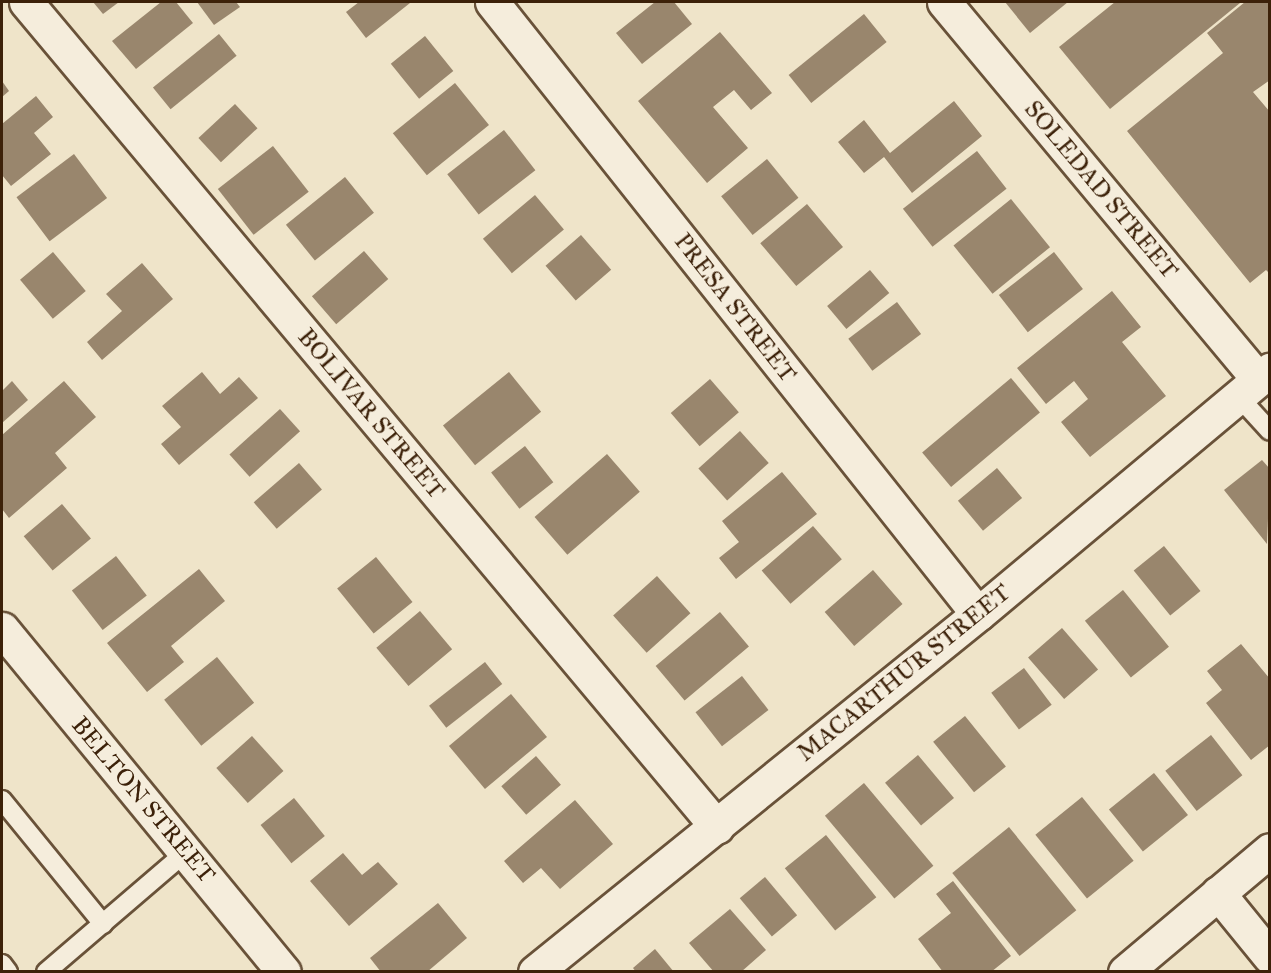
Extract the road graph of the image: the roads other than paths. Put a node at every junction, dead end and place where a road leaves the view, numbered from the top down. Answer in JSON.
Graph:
{"nodes":[{"id":1,"x":26,"y":2,"type":"edge"},
{"id":2,"x":492,"y":2,"type":"edge"},
{"id":3,"x":944,"y":2,"type":"edge"},
{"id":4,"x":1255,"y":382,"type":"edge"},
{"id":5,"x":1269,"y":431,"type":"edge"},
{"id":6,"x":978,"y":614,"type":"junction"},
{"id":7,"x":2,"y":629,"type":"edge"},
{"id":8,"x":2,"y":800,"type":"edge"},
{"id":9,"x":717,"y":827,"type":"junction"},
{"id":10,"x":1269,"y":850,"type":"edge"},
{"id":11,"x":186,"y":852,"type":"junction"},
{"id":12,"x":1218,"y":893,"type":"junction"},
{"id":13,"x":103,"y":924,"type":"junction"},
{"id":14,"x":1269,"y":957,"type":"edge"},
{"id":15,"x":2,"y":964,"type":"edge"},
{"id":16,"x":8,"y":972,"type":"edge"},
{"id":17,"x":46,"y":972,"type":"edge"},
{"id":18,"x":284,"y":972,"type":"edge"},
{"id":19,"x":535,"y":972,"type":"edge"},
{"id":20,"x":1125,"y":972,"type":"edge"}],
"edges":[{"from":1,"to":9,"type":"street","name":"BOLIVAR STREET"},
{"from":2,"to":6,"type":"street","name":"PRESA STREET"},
{"from":3,"to":4,"type":"street","name":"SOLEDAD STREET"},
{"from":4,"to":5,"type":"lane"},
{"from":4,"to":6,"type":"street","name":"MACARTHUR STREET"},
{"from":6,"to":9,"type":"street","name":"MACARTHUR STREET"},
{"from":7,"to":11,"type":"street","name":"BELTON STREET"},
{"from":8,"to":13,"type":"lane"},
{"from":9,"to":19,"type":"street","name":"MACARTHUR STREET"},
{"from":10,"to":12,"type":"street"},
{"from":11,"to":13,"type":"lane"},
{"from":11,"to":18,"type":"street","name":"BELTON STREET"},
{"from":12,"to":14,"type":"street"},
{"from":12,"to":20,"type":"street"},
{"from":13,"to":17,"type":"lane"},
{"from":15,"to":16,"type":"lane"}]}
